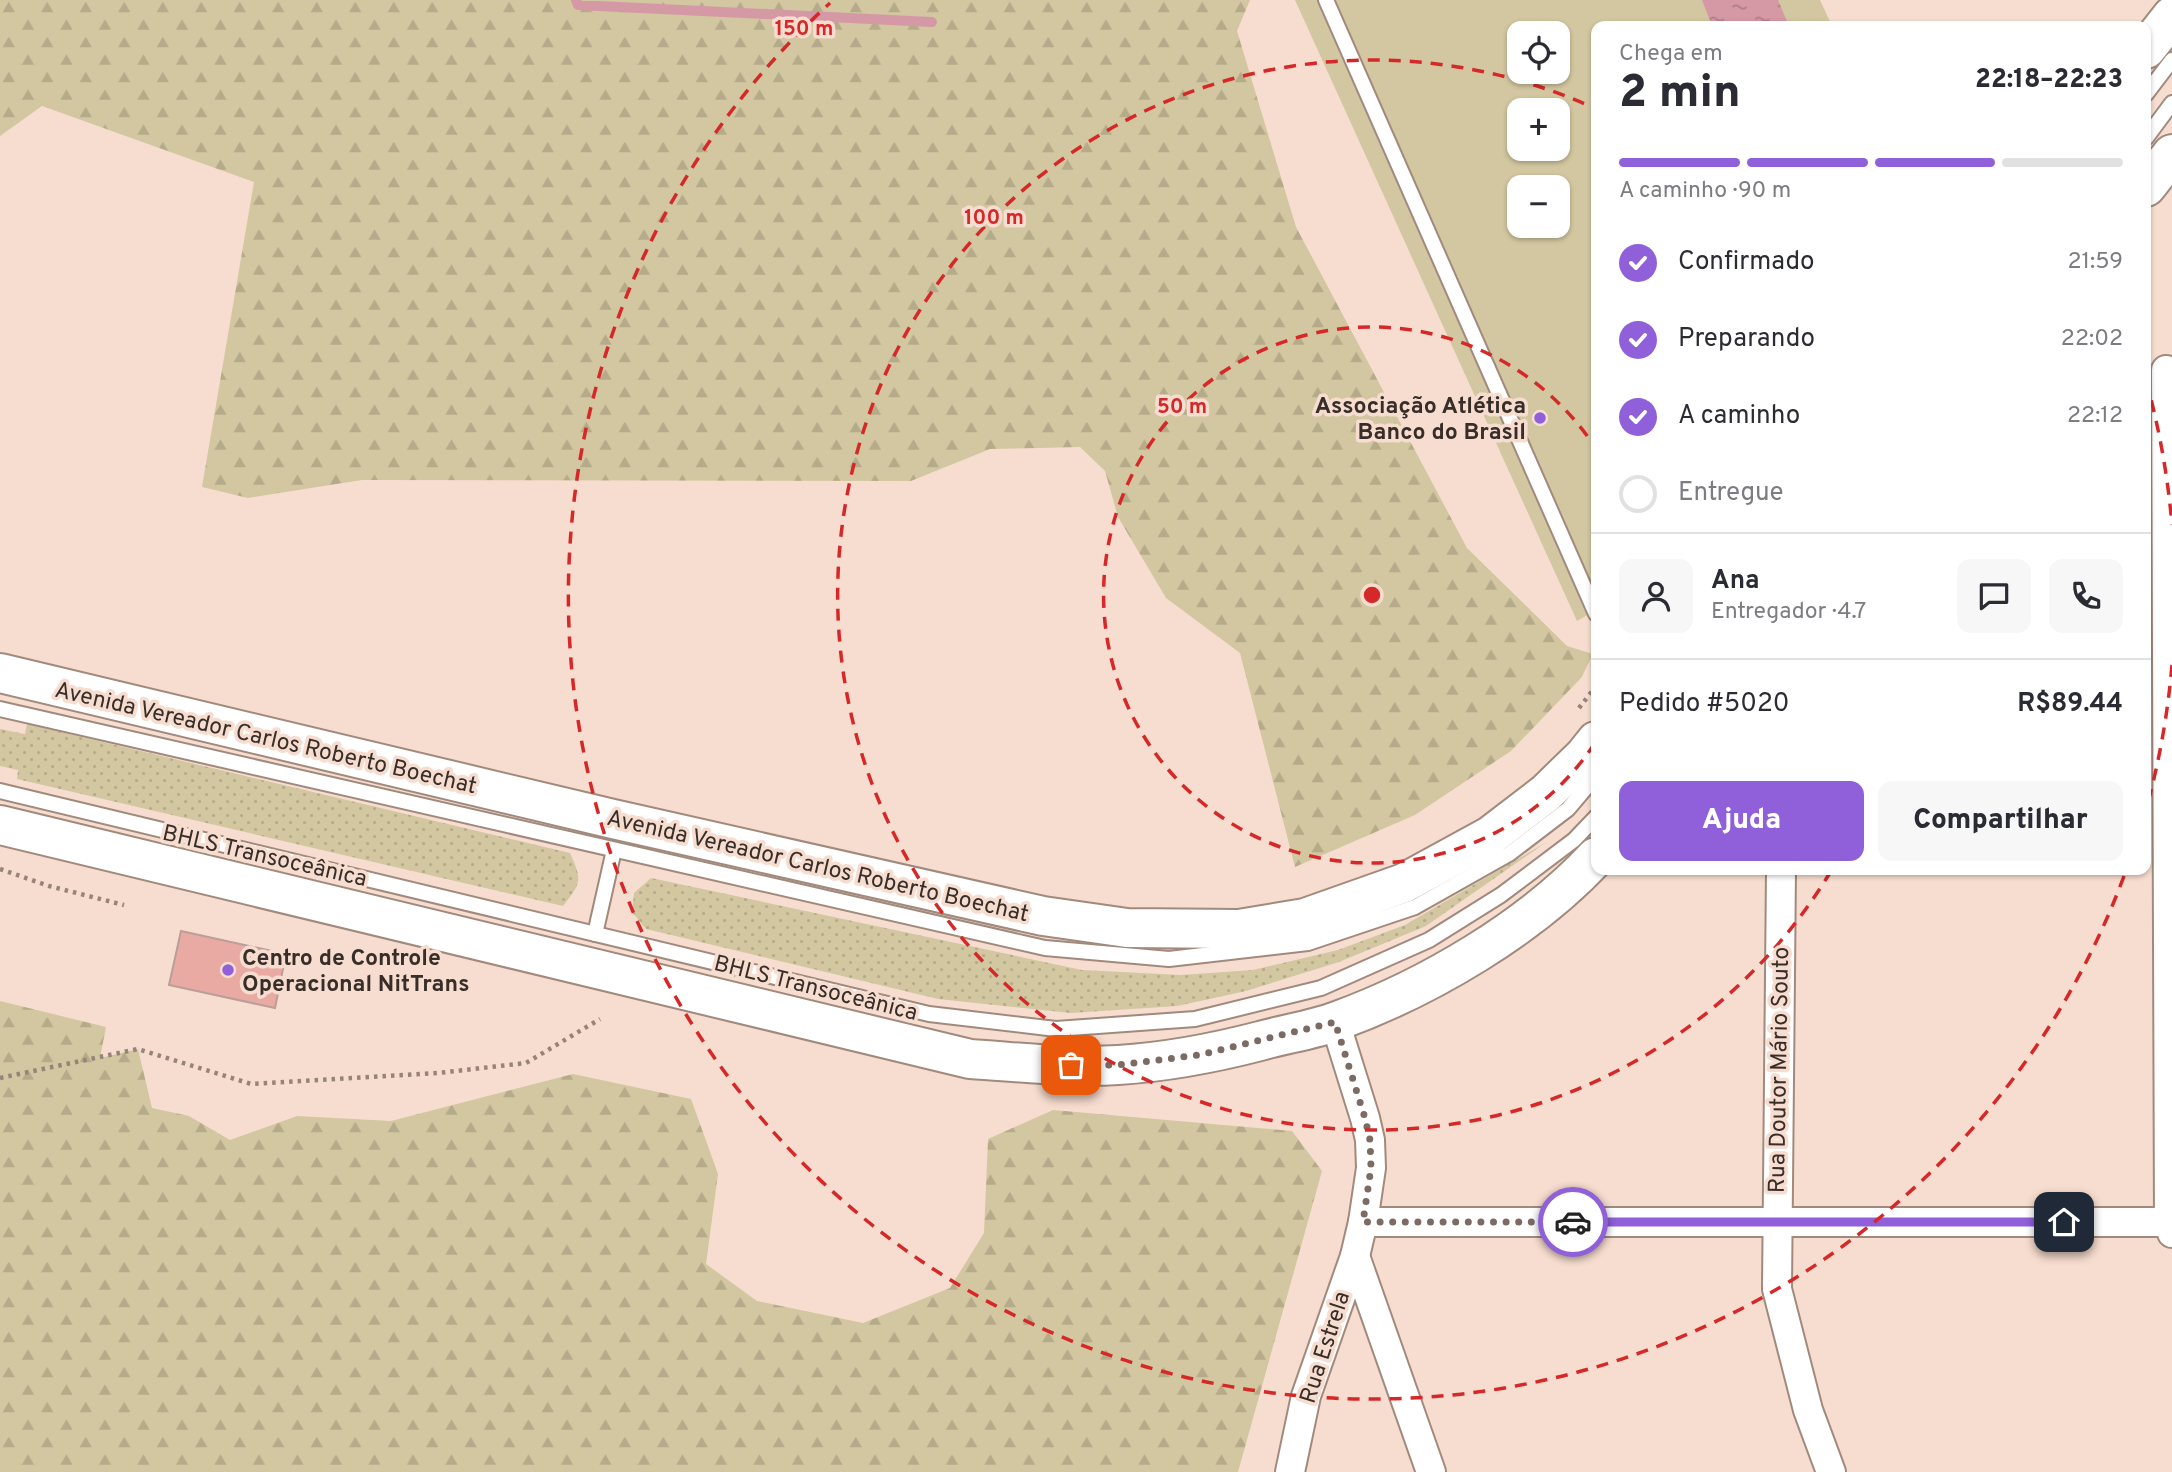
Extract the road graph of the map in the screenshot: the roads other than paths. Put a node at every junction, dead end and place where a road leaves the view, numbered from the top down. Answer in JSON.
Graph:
{"nodes":[{"id":1,"x":1326,"y":0,"type":"edge"},
{"id":2,"x":2172,"y":16,"type":"edge"},
{"id":3,"x":2151,"y":43,"type":"edge"},
{"id":4,"x":2172,"y":60,"type":"edge"},
{"id":5,"x":2151,"y":87,"type":"edge"},
{"id":6,"x":2172,"y":103,"type":"edge"},
{"id":7,"x":2151,"y":131,"type":"edge"},
{"id":8,"x":2172,"y":154,"type":"edge"},
{"id":9,"x":2151,"y":181,"type":"edge"},
{"id":10,"x":2161,"y":370,"type":"edge"},
{"id":11,"x":1591,"y":603,"type":"edge"},
{"id":12,"x":0,"y":674,"type":"edge"},
{"id":13,"x":0,"y":709,"type":"edge"},
{"id":14,"x":1587,"y":725,"type":"edge"},
{"id":15,"x":1591,"y":782,"type":"edge"},
{"id":16,"x":0,"y":791,"type":"edge"},
{"id":17,"x":1591,"y":822,"type":"edge"},
{"id":18,"x":0,"y":825,"type":"edge"},
{"id":19,"x":614,"y":850,"type":"junction"},
{"id":20,"x":1591,"y":863,"type":"edge"},
{"id":21,"x":1782,"y":875,"type":"edge"},
{"id":22,"x":595,"y":934,"type":"junction"},
{"id":23,"x":1335,"y":1022,"type":"junction"},
{"id":24,"x":1363,"y":1222,"type":"junction"},
{"id":25,"x":1776,"y":1222,"type":"junction"},
{"id":26,"x":2171,"y":1225,"type":"edge"},
{"id":27,"x":1355,"y":1256,"type":"junction"},
{"id":28,"x":1290,"y":1472,"type":"edge"},
{"id":29,"x":1430,"y":1472,"type":"edge"},
{"id":30,"x":1831,"y":1472,"type":"edge"}],
"edges":[{"from":1,"to":11,"type":"lane"},
{"from":2,"to":3,"type":"main road"},
{"from":4,"to":5,"type":"lane"},
{"from":6,"to":7,"type":"lane"},
{"from":8,"to":9,"type":"main road"},
{"from":10,"to":26,"type":"street"},
{"from":12,"to":14,"type":"main road","name":"Avenida Vereador Carlos Roberto Boechat"},
{"from":13,"to":19,"type":"lane"},
{"from":15,"to":19,"type":"lane"},
{"from":16,"to":22,"type":"lane","name":"BHLS Transoceânica"},
{"from":17,"to":22,"type":"lane","name":"BHLS Transoceânica"},
{"from":18,"to":23,"type":"main road"},
{"from":19,"to":22,"type":"lane"},
{"from":20,"to":23,"type":"main road"},
{"from":21,"to":25,"type":"street","name":"Rua Doutor Mário Souto"},
{"from":23,"to":24,"type":"street","name":"Rua Estrela"},
{"from":24,"to":25,"type":"street"},
{"from":24,"to":27,"type":"street","name":"Rua Estrela"},
{"from":25,"to":26,"type":"street"},
{"from":25,"to":30,"type":"street","name":"Rua Doutor Mário Souto"},
{"from":27,"to":28,"type":"street","name":"Rua Estrela"},
{"from":27,"to":29,"type":"street"}]}
